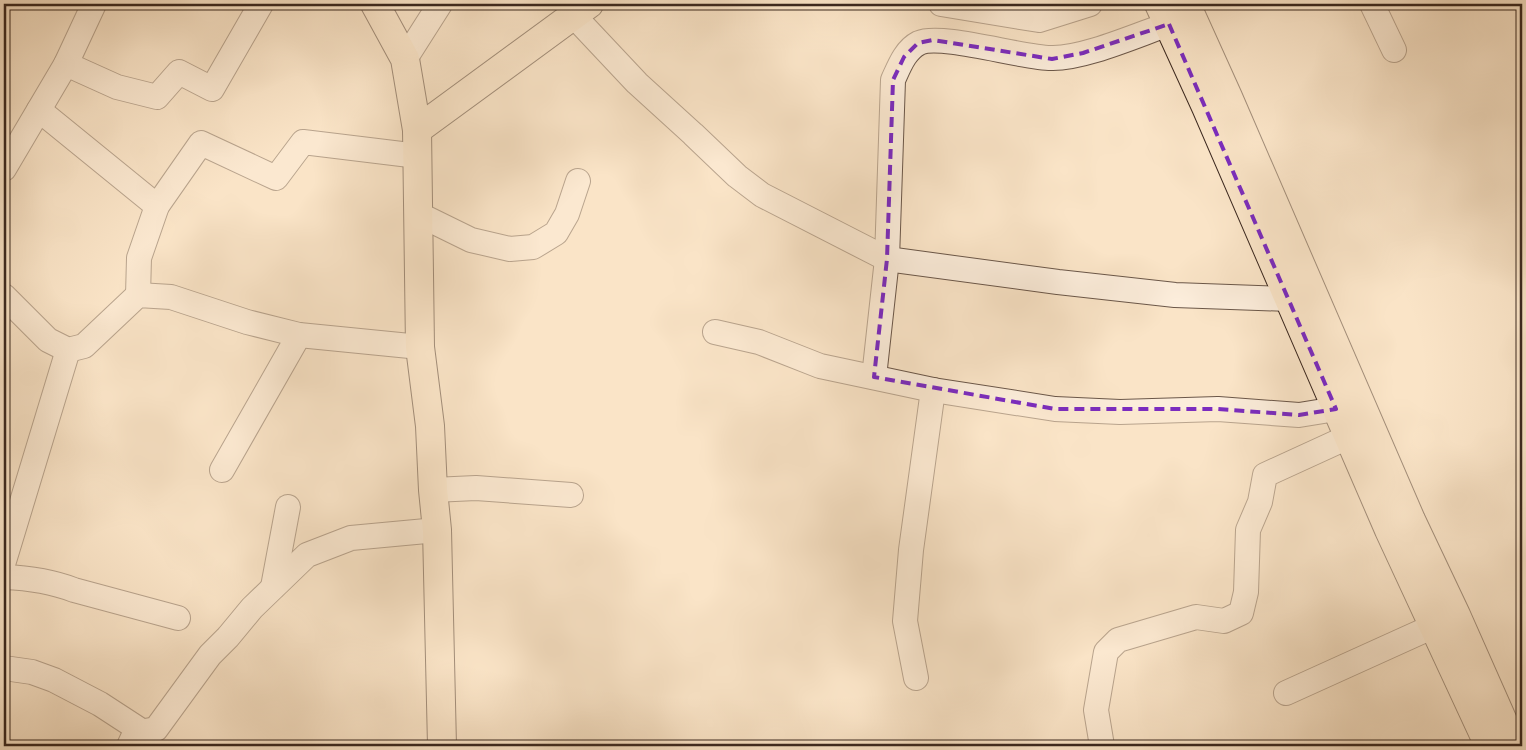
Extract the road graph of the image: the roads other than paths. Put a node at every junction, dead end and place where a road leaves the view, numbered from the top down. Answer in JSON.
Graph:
{"nodes":[{"id":1,"x":94,"y":4,"type":"edge"},
{"id":2,"x":261,"y":4,"type":"edge"},
{"id":3,"x":375,"y":4,"type":"edge"},
{"id":4,"x":440,"y":4,"type":"edge"},
{"id":5,"x":941,"y":4,"type":"edge"},
{"id":6,"x":1090,"y":4,"type":"edge"},
{"id":7,"x":1186,"y":4,"type":"edge"},
{"id":8,"x":1372,"y":4,"type":"edge"},
{"id":9,"x":581,"y":10,"type":"edge"},
{"id":10,"x":1164,"y":14,"type":"edge"},
{"id":11,"x":1394,"y":50,"type":"dead end"},
{"id":12,"x":405,"y":58,"type":"junction"},
{"id":13,"x":66,"y":64,"type":"junction"},
{"id":14,"x":39,"y":110,"type":"junction"},
{"id":15,"x":417,"y":143,"type":"junction"},
{"id":16,"x":4,"y":169,"type":"edge"},
{"id":17,"x":578,"y":181,"type":"dead end"},
{"id":18,"x":157,"y":206,"type":"junction"},
{"id":19,"x":418,"y":214,"type":"junction"},
{"id":20,"x":887,"y":259,"type":"junction"},
{"id":21,"x":138,"y":295,"type":"junction"},
{"id":22,"x":4,"y":296,"type":"edge"},
{"id":23,"x":1289,"y":299,"type":"junction"},
{"id":24,"x":715,"y":332,"type":"dead end"},
{"id":25,"x":298,"y":335,"type":"junction"},
{"id":26,"x":420,"y":347,"type":"junction"},
{"id":27,"x":68,"y":350,"type":"junction"},
{"id":28,"x":874,"y":377,"type":"junction"},
{"id":29,"x":933,"y":390,"type":"junction"},
{"id":30,"x":1336,"y":409,"type":"junction"},
{"id":31,"x":1360,"y":434,"type":"junction"},
{"id":32,"x":222,"y":470,"type":"dead end"},
{"id":33,"x":433,"y":490,"type":"junction"},
{"id":34,"x":571,"y":495,"type":"dead end"},
{"id":35,"x":288,"y":506,"type":"dead end"},
{"id":36,"x":437,"y":530,"type":"junction"},
{"id":37,"x":4,"y":561,"type":"edge"},
{"id":38,"x":4,"y":577,"type":"edge"},
{"id":39,"x":273,"y":587,"type":"junction"},
{"id":40,"x":178,"y":618,"type":"dead end"},
{"id":41,"x":1434,"y":626,"type":"junction"},
{"id":42,"x":4,"y":669,"type":"edge"},
{"id":43,"x":916,"y":678,"type":"dead end"},
{"id":44,"x":1286,"y":694,"type":"dead end"},
{"id":45,"x":136,"y":739,"type":"edge"},
{"id":46,"x":442,"y":746,"type":"edge"},
{"id":47,"x":1102,"y":746,"type":"edge"},
{"id":48,"x":1491,"y":746,"type":"edge"},
{"id":49,"x":1514,"y":746,"type":"edge"}],
"edges":[{"from":1,"to":13,"type":"street"},
{"from":2,"to":13,"type":"street"},
{"from":3,"to":12,"type":"main road"},
{"from":4,"to":12,"type":"street"},
{"from":5,"to":6,"type":"street"},
{"from":7,"to":31,"type":"main road"},
{"from":8,"to":11,"type":"street"},
{"from":9,"to":15,"type":"main road"},
{"from":9,"to":20,"type":"street"},
{"from":10,"to":20,"type":"street"},
{"from":10,"to":23,"type":"main road"},
{"from":12,"to":15,"type":"main road"},
{"from":13,"to":14,"type":"street"},
{"from":14,"to":16,"type":"street"},
{"from":14,"to":18,"type":"street"},
{"from":15,"to":18,"type":"street"},
{"from":15,"to":19,"type":"main road"},
{"from":17,"to":19,"type":"street"},
{"from":18,"to":21,"type":"street"},
{"from":19,"to":26,"type":"main road"},
{"from":20,"to":23,"type":"street"},
{"from":20,"to":28,"type":"street"},
{"from":21,"to":25,"type":"street"},
{"from":21,"to":27,"type":"street"},
{"from":22,"to":27,"type":"street"},
{"from":23,"to":30,"type":"main road"},
{"from":24,"to":28,"type":"street"},
{"from":25,"to":26,"type":"street"},
{"from":25,"to":32,"type":"street"},
{"from":26,"to":33,"type":"main road"},
{"from":27,"to":37,"type":"street"},
{"from":28,"to":29,"type":"street"},
{"from":29,"to":30,"type":"street"},
{"from":29,"to":43,"type":"street"},
{"from":30,"to":31,"type":"main road"},
{"from":31,"to":41,"type":"main road"},
{"from":31,"to":47,"type":"street"},
{"from":31,"to":49,"type":"main road"},
{"from":33,"to":34,"type":"street"},
{"from":33,"to":36,"type":"main road"},
{"from":35,"to":39,"type":"street"},
{"from":36,"to":39,"type":"street"},
{"from":36,"to":46,"type":"main road"},
{"from":38,"to":40,"type":"street"},
{"from":39,"to":45,"type":"street"},
{"from":41,"to":44,"type":"street"},
{"from":41,"to":48,"type":"main road"},
{"from":42,"to":45,"type":"street"}]}
